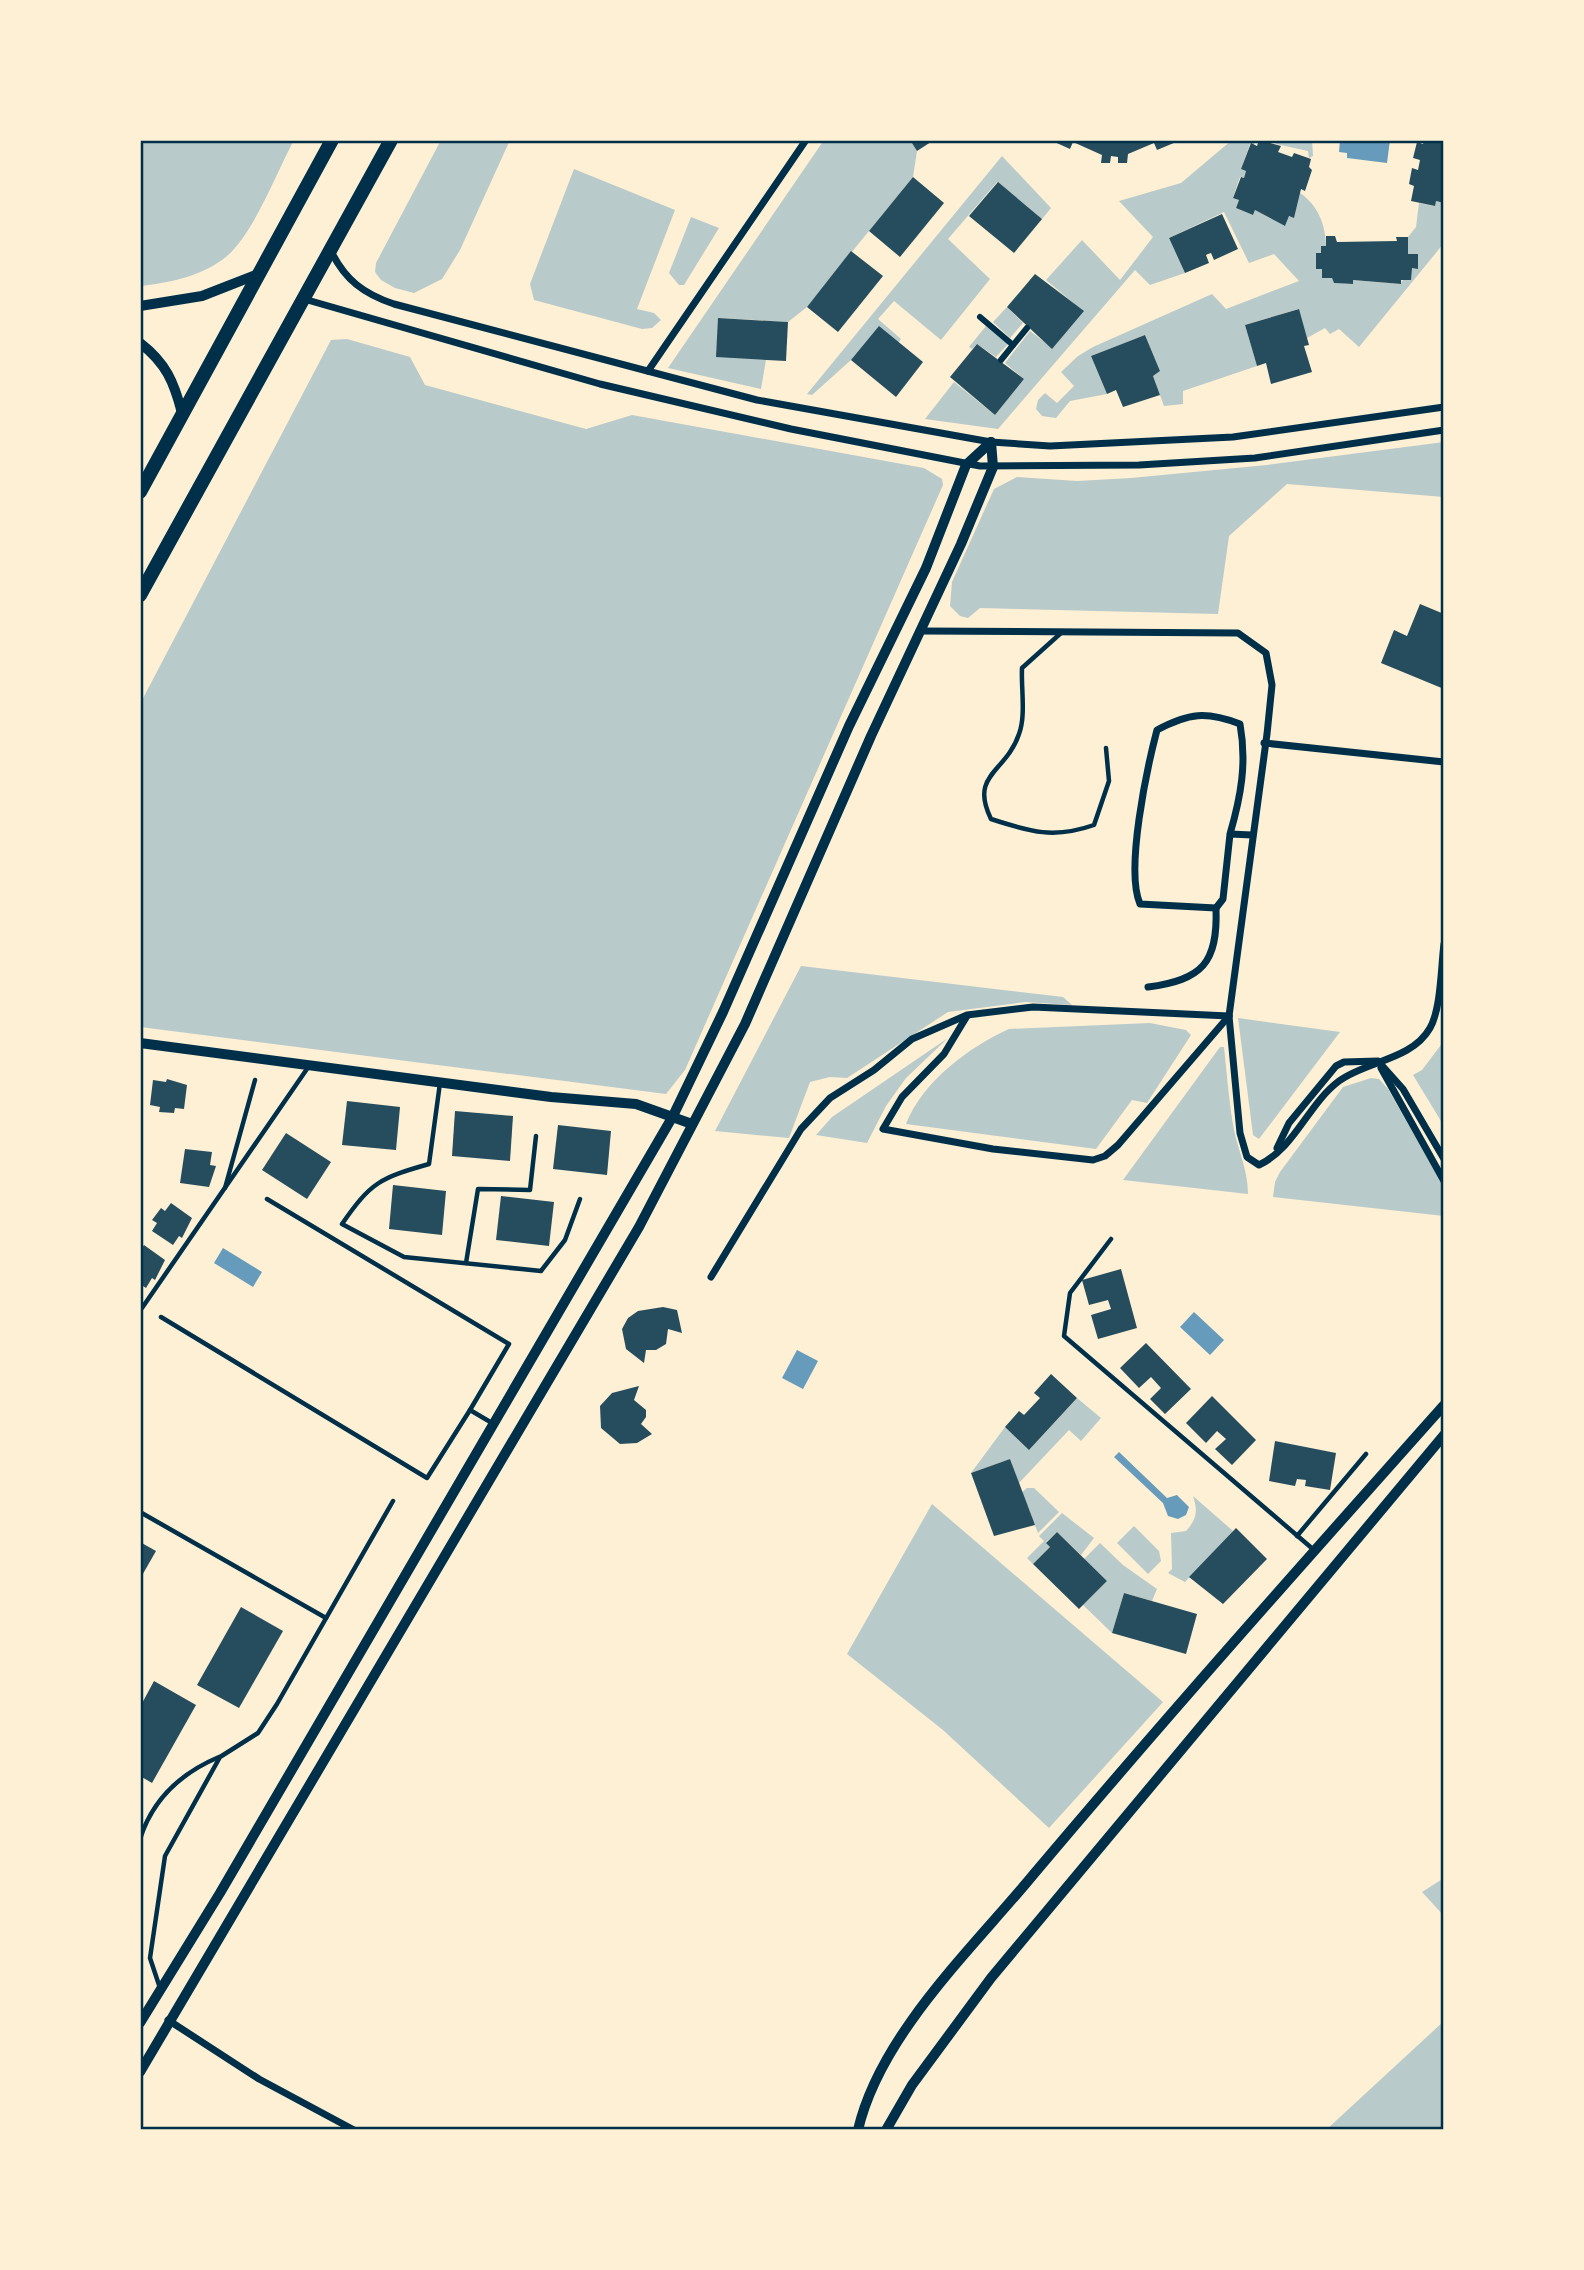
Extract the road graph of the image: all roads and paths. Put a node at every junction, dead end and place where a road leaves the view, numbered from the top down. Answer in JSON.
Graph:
{"nodes":[{"id":1,"x":332,"y":140,"type":"edge"},
{"id":2,"x":391,"y":140,"type":"edge"},
{"id":3,"x":806,"y":140,"type":"edge"},
{"id":4,"x":330,"y":250,"type":"junction"},
{"id":5,"x":256,"y":275,"type":"junction"},
{"id":6,"x":304,"y":299,"type":"junction"},
{"id":7,"x":140,"y":306,"type":"edge"},
{"id":8,"x":980,"y":317,"type":"dead end"},
{"id":9,"x":1027,"y":328,"type":"dead end"},
{"id":10,"x":140,"y":343,"type":"edge"},
{"id":11,"x":1013,"y":345,"type":"junction"},
{"id":12,"x":1001,"y":360,"type":"dead end"},
{"id":13,"x":648,"y":371,"type":"junction"},
{"id":14,"x":1444,"y":407,"type":"edge"},
{"id":15,"x":182,"y":413,"type":"junction"},
{"id":16,"x":1444,"y":430,"type":"edge"},
{"id":17,"x":990,"y":442,"type":"junction"},
{"id":18,"x":967,"y":465,"type":"junction"},
{"id":19,"x":993,"y":467,"type":"junction"},
{"id":20,"x":140,"y":492,"type":"edge"},
{"id":21,"x":142,"y":588,"type":"edge"},
{"id":22,"x":899,"y":624,"type":"junction"},
{"id":23,"x":1064,"y":630,"type":"junction"},
{"id":24,"x":922,"y":631,"type":"junction"},
{"id":25,"x":1264,"y":743,"type":"junction"},
{"id":26,"x":1106,"y":748,"type":"dead end"},
{"id":27,"x":1444,"y":762,"type":"edge"},
{"id":28,"x":1230,"y":834,"type":"junction"},
{"id":29,"x":1252,"y":835,"type":"junction"},
{"id":30,"x":1216,"y":908,"type":"junction"},
{"id":31,"x":1444,"y":944,"type":"edge"},
{"id":32,"x":1148,"y":987,"type":"dead end"},
{"id":33,"x":967,"y":1015,"type":"junction"},
{"id":34,"x":1230,"y":1016,"type":"junction"},
{"id":35,"x":140,"y":1043,"type":"edge"},
{"id":36,"x":1378,"y":1061,"type":"junction"},
{"id":37,"x":310,"y":1065,"type":"junction"},
{"id":38,"x":255,"y":1080,"type":"dead end"},
{"id":39,"x":440,"y":1082,"type":"junction"},
{"id":40,"x":673,"y":1116,"type":"junction"},
{"id":41,"x":692,"y":1124,"type":"junction"},
{"id":42,"x":536,"y":1136,"type":"dead end"},
{"id":43,"x":1275,"y":1152,"type":"junction"},
{"id":44,"x":1444,"y":1159,"type":"edge"},
{"id":45,"x":1444,"y":1181,"type":"edge"},
{"id":46,"x":223,"y":1192,"type":"junction"},
{"id":47,"x":267,"y":1199,"type":"dead end"},
{"id":48,"x":580,"y":1199,"type":"dead end"},
{"id":49,"x":1111,"y":1239,"type":"dead end"},
{"id":50,"x":466,"y":1263,"type":"junction"},
{"id":51,"x":711,"y":1277,"type":"dead end"},
{"id":52,"x":142,"y":1308,"type":"dead end"},
{"id":53,"x":161,"y":1317,"type":"dead end"},
{"id":54,"x":1444,"y":1405,"type":"edge"},
{"id":55,"x":470,"y":1410,"type":"junction"},
{"id":56,"x":493,"y":1423,"type":"junction"},
{"id":57,"x":1444,"y":1435,"type":"edge"},
{"id":58,"x":1366,"y":1454,"type":"dead end"},
{"id":59,"x":393,"y":1501,"type":"dead end"},
{"id":60,"x":140,"y":1512,"type":"edge"},
{"id":61,"x":1297,"y":1536,"type":"junction"},
{"id":62,"x":1315,"y":1551,"type":"junction"},
{"id":63,"x":326,"y":1618,"type":"junction"},
{"id":64,"x":220,"y":1757,"type":"junction"},
{"id":65,"x":140,"y":1839,"type":"edge"},
{"id":66,"x":160,"y":1989,"type":"junction"},
{"id":67,"x":168,"y":2020,"type":"junction"},
{"id":68,"x":140,"y":2023,"type":"edge"},
{"id":69,"x":140,"y":2072,"type":"edge"},
{"id":70,"x":354,"y":2130,"type":"edge"},
{"id":71,"x":858,"y":2130,"type":"edge"},
{"id":72,"x":886,"y":2130,"type":"edge"}],
"edges":[{"from":1,"to":5,"type":"main road"},
{"from":2,"to":4,"type":"main road"},
{"from":3,"to":13,"type":"street"},
{"from":4,"to":6,"type":"main road"},
{"from":4,"to":13,"type":"street"},
{"from":5,"to":7,"type":"street"},
{"from":5,"to":15,"type":"main road"},
{"from":6,"to":18,"type":"street"},
{"from":6,"to":21,"type":"main road"},
{"from":8,"to":11,"type":"street"},
{"from":9,"to":11,"type":"street"},
{"from":10,"to":15,"type":"street"},
{"from":11,"to":12,"type":"street"},
{"from":13,"to":17,"type":"street"},
{"from":14,"to":17,"type":"street"},
{"from":15,"to":20,"type":"main road"},
{"from":16,"to":19,"type":"street"},
{"from":17,"to":18,"type":"street"},
{"from":17,"to":19,"type":"street"},
{"from":18,"to":19,"type":"street"},
{"from":18,"to":22,"type":"street"},
{"from":19,"to":24,"type":"street"},
{"from":22,"to":24,"type":"street"},
{"from":22,"to":40,"type":"street"},
{"from":23,"to":24,"type":"street"},
{"from":23,"to":25,"type":"street"},
{"from":23,"to":26,"type":"lane"},
{"from":24,"to":41,"type":"street"},
{"from":25,"to":27,"type":"street"},
{"from":25,"to":29,"type":"street"},
{"from":28,"to":29,"type":"street"},
{"from":28,"to":30,"type":"street"},
{"from":28,"to":30,"type":"street"},
{"from":29,"to":34,"type":"street"},
{"from":30,"to":32,"type":"street"},
{"from":31,"to":36,"type":"street"},
{"from":33,"to":34,"type":"street"},
{"from":33,"to":34,"type":"street"},
{"from":33,"to":51,"type":"street"},
{"from":34,"to":43,"type":"street"},
{"from":35,"to":37,"type":"street"},
{"from":36,"to":43,"type":"street"},
{"from":36,"to":43,"type":"street"},
{"from":36,"to":44,"type":"street"},
{"from":36,"to":45,"type":"street"},
{"from":37,"to":39,"type":"street"},
{"from":37,"to":46,"type":"lane"},
{"from":38,"to":46,"type":"lane"},
{"from":39,"to":40,"type":"street"},
{"from":39,"to":50,"type":"lane"},
{"from":40,"to":41,"type":"street"},
{"from":40,"to":56,"type":"street"},
{"from":41,"to":67,"type":"street"},
{"from":42,"to":50,"type":"lane"},
{"from":46,"to":52,"type":"lane"},
{"from":47,"to":55,"type":"lane"},
{"from":48,"to":50,"type":"lane"},
{"from":49,"to":61,"type":"lane"},
{"from":53,"to":55,"type":"lane"},
{"from":54,"to":62,"type":"street"},
{"from":55,"to":56,"type":"lane"},
{"from":56,"to":66,"type":"street"},
{"from":57,"to":72,"type":"street"},
{"from":58,"to":61,"type":"lane"},
{"from":59,"to":63,"type":"lane"},
{"from":60,"to":63,"type":"lane"},
{"from":61,"to":62,"type":"lane"},
{"from":62,"to":71,"type":"street"},
{"from":63,"to":64,"type":"lane"},
{"from":64,"to":65,"type":"lane"},
{"from":64,"to":66,"type":"lane"},
{"from":66,"to":68,"type":"street"},
{"from":67,"to":69,"type":"street"},
{"from":67,"to":70,"type":"street"}]}
